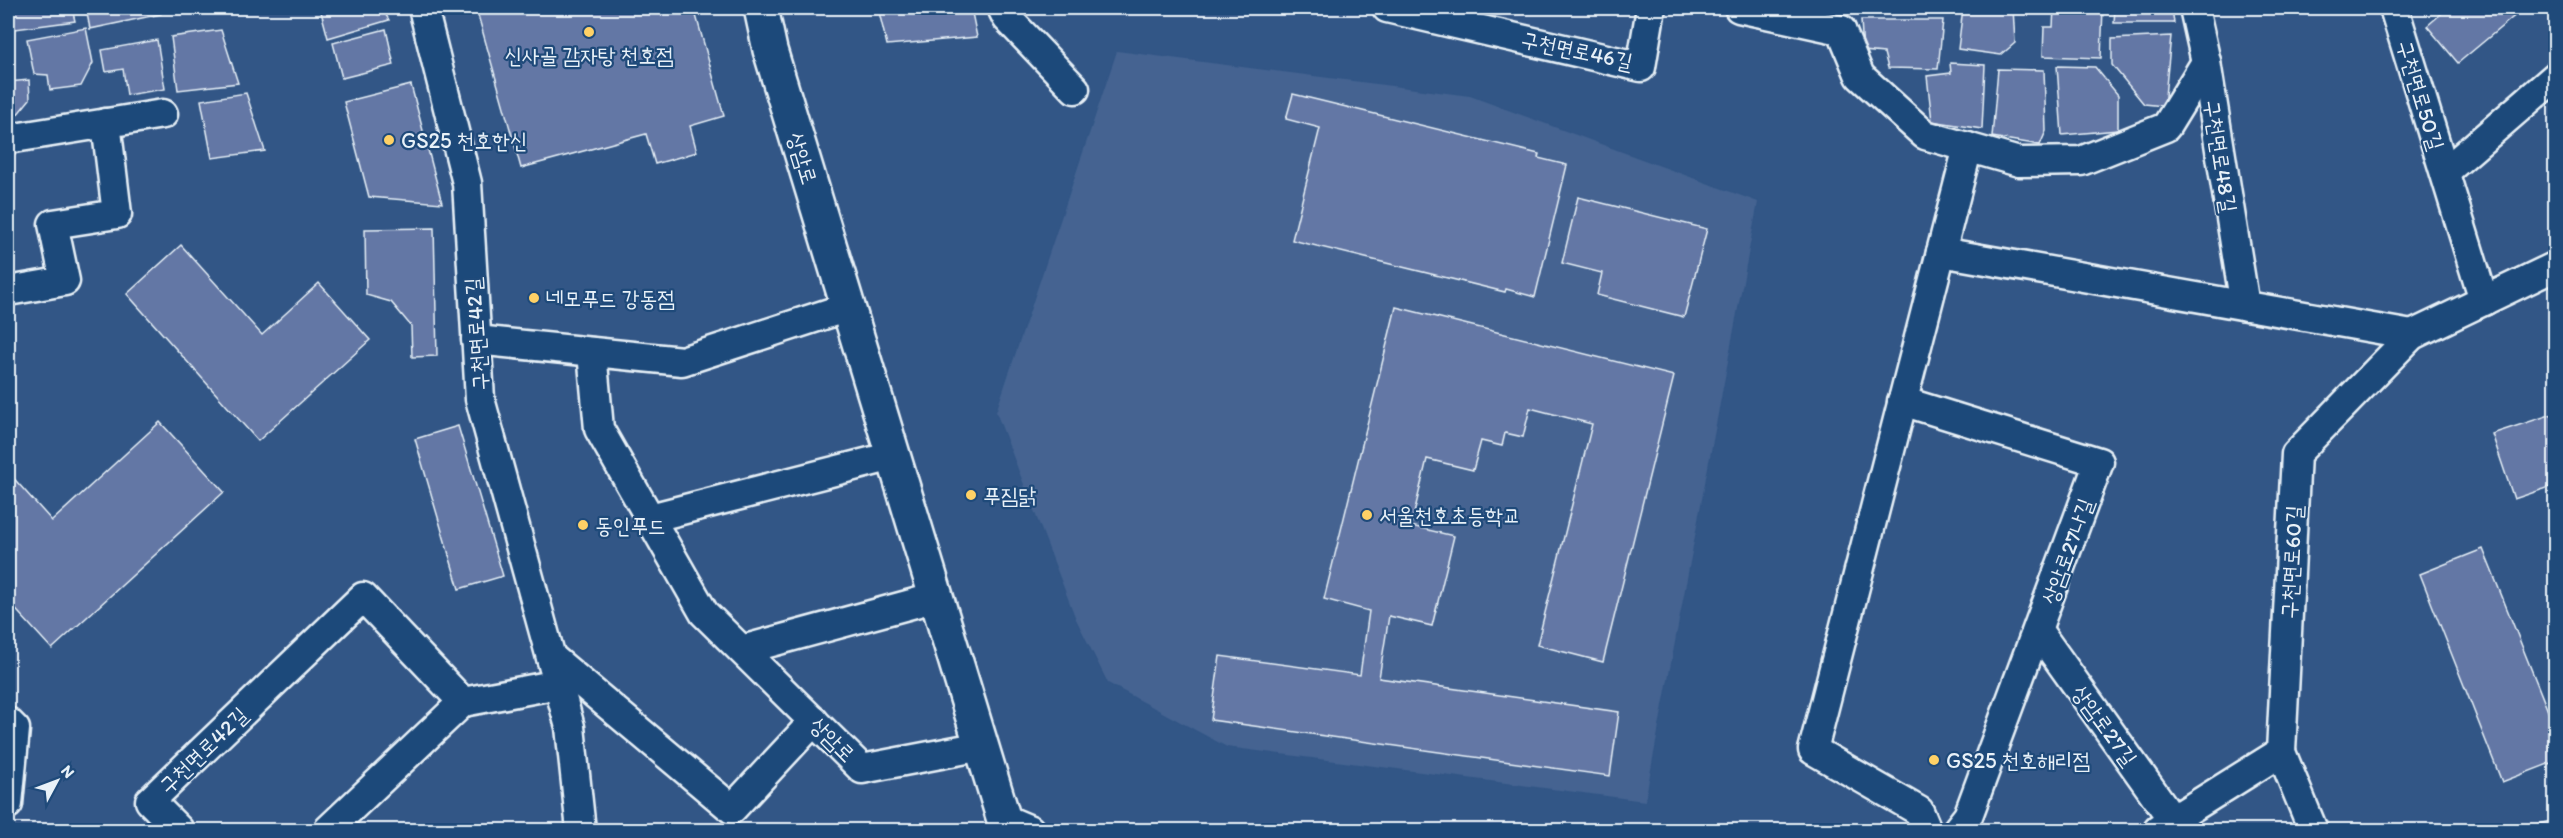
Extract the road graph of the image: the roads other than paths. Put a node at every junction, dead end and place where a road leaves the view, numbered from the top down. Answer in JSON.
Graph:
{"nodes":[{"id":1,"x":423,"y":8,"type":"edge"},
{"id":2,"x":761,"y":8,"type":"edge"},
{"id":3,"x":1002,"y":8,"type":"edge"},
{"id":4,"x":1387,"y":8,"type":"edge"},
{"id":5,"x":1651,"y":8,"type":"edge"},
{"id":6,"x":1739,"y":8,"type":"edge"},
{"id":7,"x":2194,"y":8,"type":"edge"},
{"id":8,"x":2400,"y":11,"type":"edge"},
{"id":9,"x":1844,"y":19,"type":"edge"},
{"id":10,"x":2206,"y":62,"type":"junction"},
{"id":11,"x":2556,"y":76,"type":"edge"},
{"id":12,"x":1075,"y":89,"type":"dead end"},
{"id":13,"x":163,"y":114,"type":"dead end"},
{"id":14,"x":106,"y":123,"type":"junction"},
{"id":15,"x":8,"y":139,"type":"edge"},
{"id":16,"x":1968,"y":147,"type":"junction"},
{"id":17,"x":2445,"y":172,"type":"junction"},
{"id":18,"x":1941,"y":252,"type":"junction"},
{"id":19,"x":2556,"y":266,"type":"edge"},
{"id":20,"x":8,"y":291,"type":"edge"},
{"id":21,"x":2484,"y":301,"type":"junction"},
{"id":22,"x":2245,"y":306,"type":"junction"},
{"id":23,"x":848,"y":307,"type":"junction"},
{"id":24,"x":2412,"y":335,"type":"junction"},
{"id":25,"x":476,"y":340,"type":"junction"},
{"id":26,"x":592,"y":352,"type":"junction"},
{"id":27,"x":1902,"y":401,"type":"junction"},
{"id":28,"x":893,"y":456,"type":"junction"},
{"id":29,"x":650,"y":518,"type":"junction"},
{"id":30,"x":936,"y":597,"type":"junction"},
{"id":31,"x":2038,"y":631,"type":"junction"},
{"id":32,"x":742,"y":650,"type":"junction"},
{"id":33,"x":551,"y":657,"type":"junction"},
{"id":34,"x":559,"y":684,"type":"junction"},
{"id":35,"x":463,"y":702,"type":"junction"},
{"id":36,"x":814,"y":721,"type":"junction"},
{"id":37,"x":8,"y":722,"type":"edge"},
{"id":38,"x":982,"y":746,"type":"junction"},
{"id":39,"x":2281,"y":752,"type":"junction"},
{"id":40,"x":8,"y":804,"type":"edge"},
{"id":41,"x":2164,"y":825,"type":"edge"},
{"id":42,"x":1014,"y":827,"type":"edge"},
{"id":43,"x":179,"y":831,"type":"edge"},
{"id":44,"x":328,"y":831,"type":"edge"},
{"id":45,"x":581,"y":831,"type":"edge"},
{"id":46,"x":1927,"y":831,"type":"edge"},
{"id":47,"x":1957,"y":831,"type":"edge"},
{"id":48,"x":2313,"y":831,"type":"edge"}],
"edges":[{"from":1,"to":25,"type":"street","name":"구천면로42길"},
{"from":2,"to":23,"type":"street","name":"상암로"},
{"from":3,"to":12,"type":"street"},
{"from":4,"to":5,"type":"street","name":"구천면로46길"},
{"from":6,"to":9,"type":"street"},
{"from":7,"to":10,"type":"street","name":"구천면로48길"},
{"from":8,"to":17,"type":"street","name":"구천면로50길"},
{"from":9,"to":16,"type":"street"},
{"from":10,"to":16,"type":"street"},
{"from":10,"to":22,"type":"street","name":"구천면로48길"},
{"from":11,"to":17,"type":"street","name":"구천면로50길"},
{"from":13,"to":14,"type":"street"},
{"from":14,"to":15,"type":"street"},
{"from":14,"to":20,"type":"street"},
{"from":16,"to":18,"type":"street"},
{"from":17,"to":21,"type":"street","name":"구천면로50길"},
{"from":18,"to":22,"type":"street"},
{"from":18,"to":27,"type":"street"},
{"from":19,"to":21,"type":"street","name":"구천면로60길"},
{"from":21,"to":24,"type":"street","name":"구천면로60길"},
{"from":22,"to":24,"type":"street"},
{"from":23,"to":26,"type":"street"},
{"from":23,"to":28,"type":"street","name":"상암로"},
{"from":24,"to":39,"type":"street","name":"구천면로60길"},
{"from":25,"to":26,"type":"street"},
{"from":25,"to":33,"type":"street","name":"구천면로42길"},
{"from":26,"to":29,"type":"street","name":"상암로"},
{"from":27,"to":31,"type":"street","name":"상암로27나길"},
{"from":27,"to":46,"type":"street"},
{"from":28,"to":29,"type":"street"},
{"from":28,"to":30,"type":"street","name":"상암로"},
{"from":29,"to":32,"type":"street","name":"상암로"},
{"from":30,"to":32,"type":"street"},
{"from":30,"to":38,"type":"street","name":"상암로"},
{"from":31,"to":41,"type":"street","name":"상암로27길"},
{"from":31,"to":47,"type":"street","name":"상암로27나길"},
{"from":32,"to":36,"type":"street","name":"상암로"},
{"from":33,"to":34,"type":"street","name":"구천면로42길"},
{"from":33,"to":36,"type":"street"},
{"from":34,"to":35,"type":"street"},
{"from":34,"to":45,"type":"street","name":"구천면로42길"},
{"from":35,"to":43,"type":"street","name":"구천면로42길"},
{"from":35,"to":44,"type":"street"},
{"from":36,"to":38,"type":"street","name":"상암로"},
{"from":37,"to":40,"type":"street"},
{"from":38,"to":42,"type":"street","name":"상암로"},
{"from":39,"to":41,"type":"street","name":"상암로27길"},
{"from":39,"to":48,"type":"street","name":"구천면로60길"}]}
